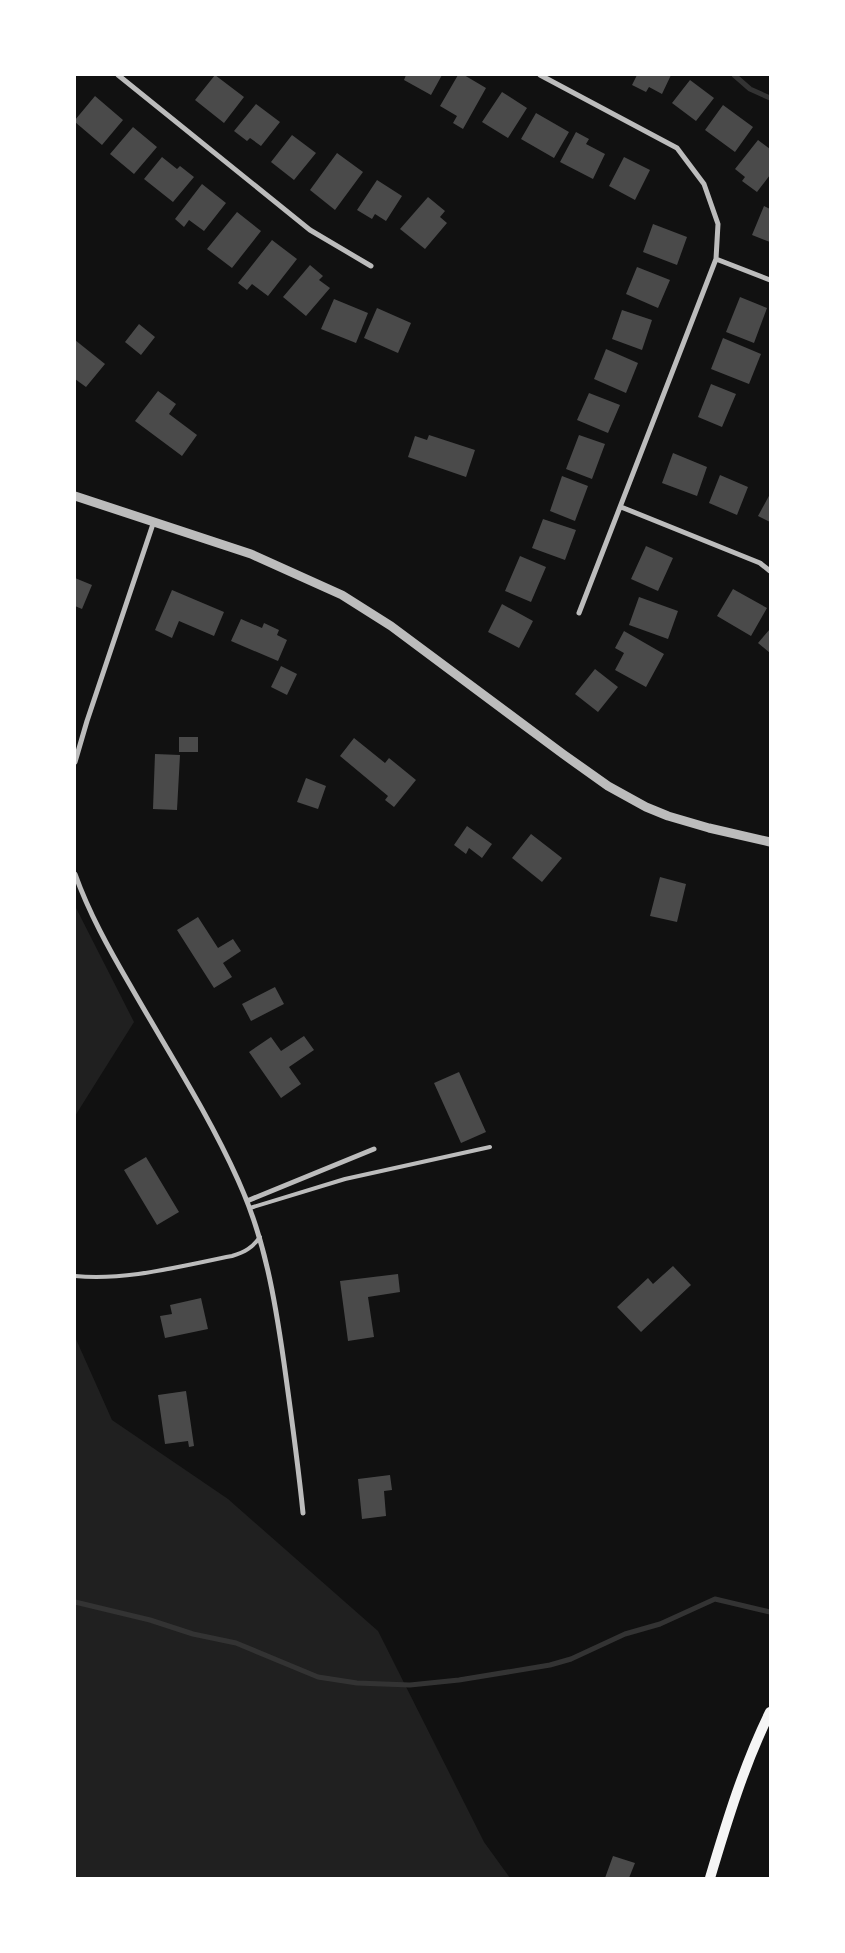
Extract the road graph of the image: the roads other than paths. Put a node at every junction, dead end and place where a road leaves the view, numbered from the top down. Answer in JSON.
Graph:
{"nodes":[{"id":1,"x":118,"y":75,"type":"edge"},
{"id":2,"x":540,"y":75,"type":"edge"},
{"id":3,"x":556,"y":75,"type":"edge"},
{"id":4,"x":552,"y":82,"type":"junction"},
{"id":5,"x":716,"y":259,"type":"junction"},
{"id":6,"x":371,"y":266,"type":"dead end"},
{"id":7,"x":770,"y":280,"type":"edge"},
{"id":8,"x":75,"y":496,"type":"edge"},
{"id":9,"x":621,"y":507,"type":"junction"},
{"id":10,"x":154,"y":521,"type":"junction"},
{"id":11,"x":770,"y":571,"type":"edge"},
{"id":12,"x":579,"y":613,"type":"dead end"},
{"id":13,"x":75,"y":762,"type":"edge"},
{"id":14,"x":770,"y":842,"type":"edge"},
{"id":15,"x":75,"y":874,"type":"edge"},
{"id":16,"x":490,"y":1147,"type":"dead end"},
{"id":17,"x":374,"y":1149,"type":"dead end"},
{"id":18,"x":247,"y":1201,"type":"junction"},
{"id":19,"x":250,"y":1208,"type":"junction"},
{"id":20,"x":260,"y":1237,"type":"junction"},
{"id":21,"x":75,"y":1276,"type":"edge"},
{"id":22,"x":303,"y":1513,"type":"dead end"},
{"id":23,"x":770,"y":1712,"type":"edge"},
{"id":24,"x":710,"y":1878,"type":"edge"}],
"edges":[{"from":1,"to":6,"type":"street"},
{"from":2,"to":4,"type":"street"},
{"from":3,"to":4,"type":"street"},
{"from":4,"to":5,"type":"street"},
{"from":5,"to":7,"type":"street"},
{"from":5,"to":9,"type":"street"},
{"from":8,"to":10,"type":"street"},
{"from":9,"to":11,"type":"street"},
{"from":9,"to":12,"type":"street"},
{"from":10,"to":13,"type":"street"},
{"from":10,"to":14,"type":"street"},
{"from":15,"to":18,"type":"street"},
{"from":16,"to":19,"type":"lane"},
{"from":17,"to":18,"type":"street"},
{"from":18,"to":19,"type":"street"},
{"from":19,"to":20,"type":"street"},
{"from":20,"to":21,"type":"lane"},
{"from":20,"to":22,"type":"street"},
{"from":23,"to":24,"type":"main road"}]}
